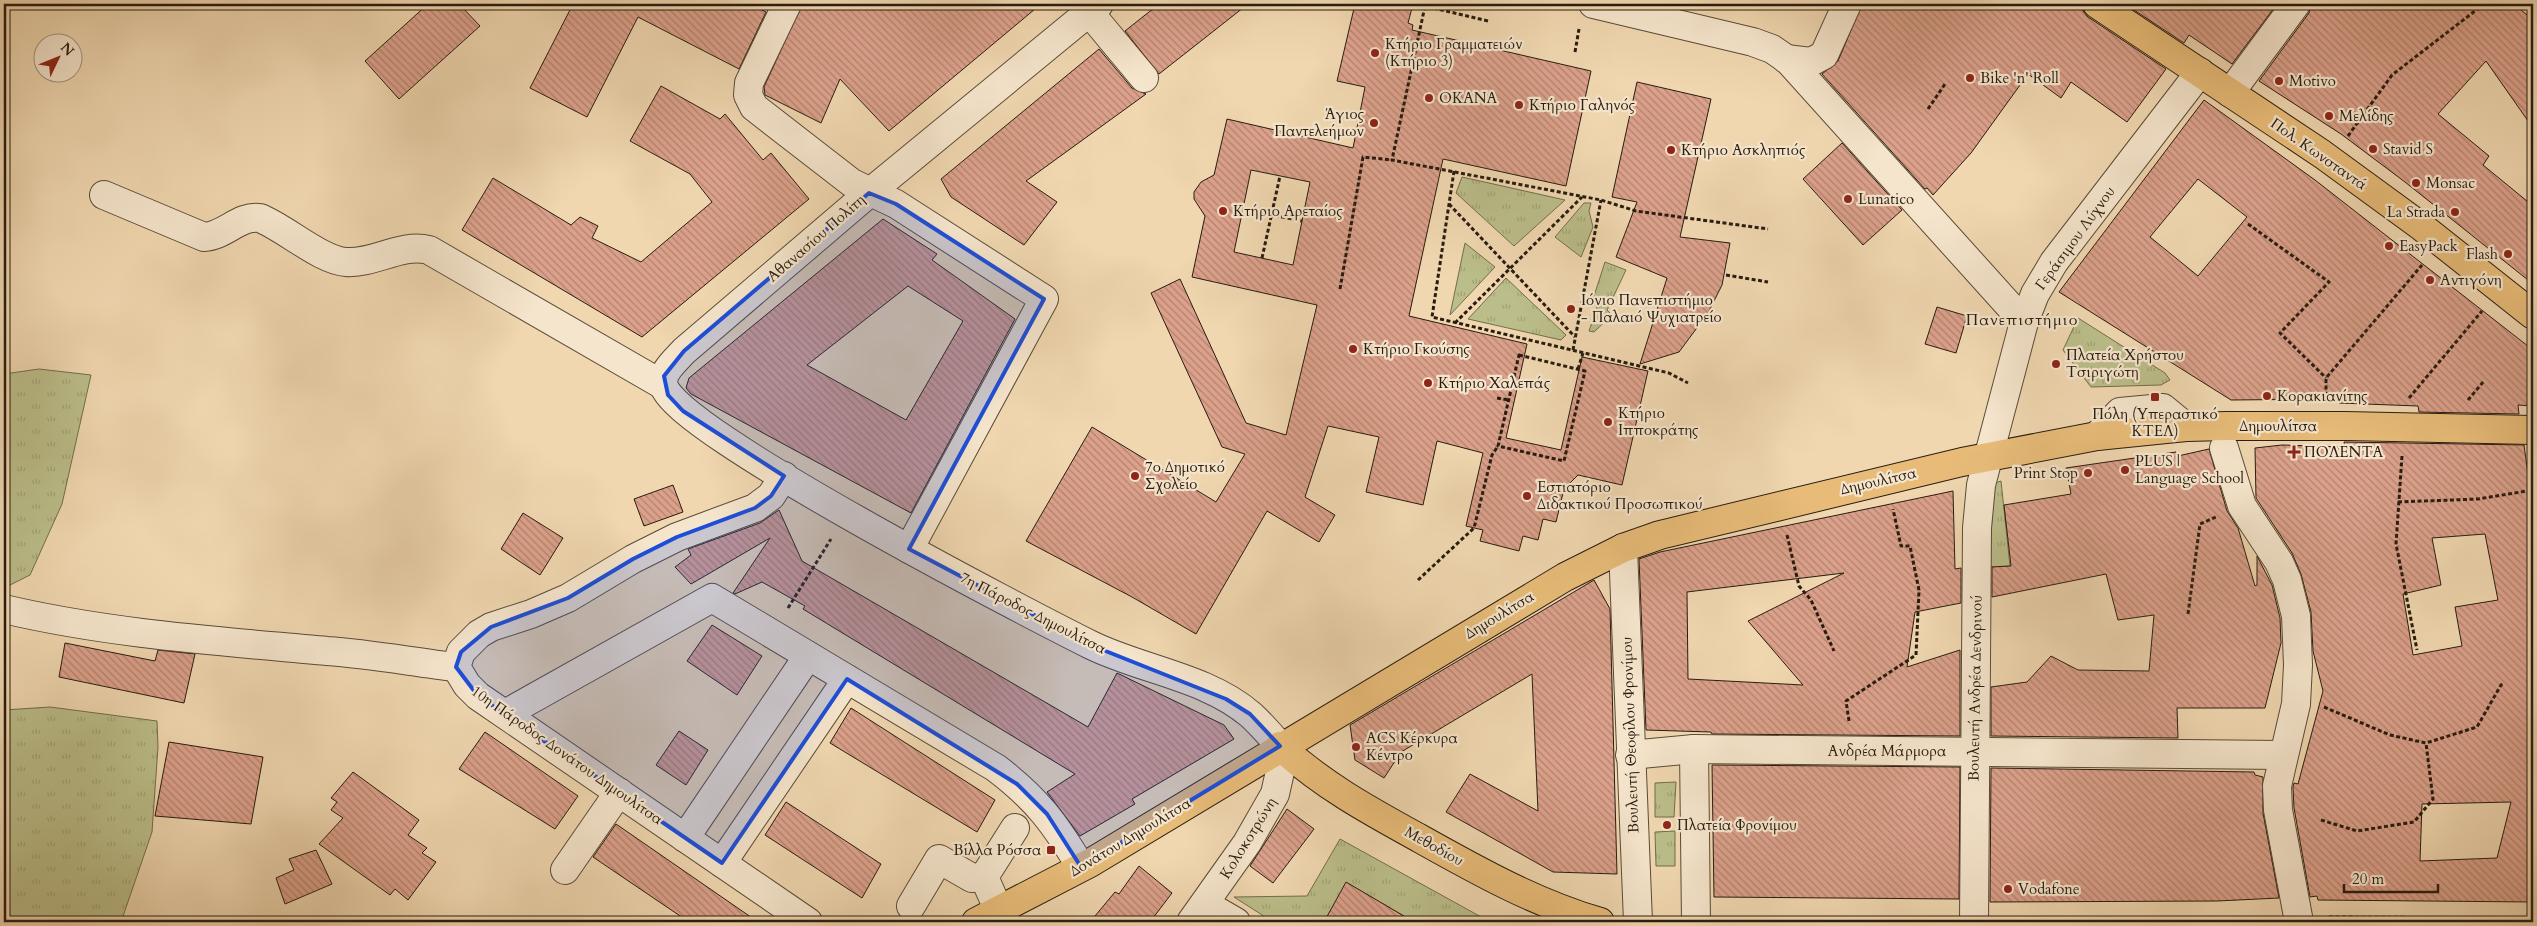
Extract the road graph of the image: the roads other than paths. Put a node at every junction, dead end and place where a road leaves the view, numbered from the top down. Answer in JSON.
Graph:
{"nodes":[{"id":1,"x":787,"y":4,"type":"edge"},
{"id":2,"x":1847,"y":4,"type":"edge"},
{"id":3,"x":2097,"y":4,"type":"edge"},
{"id":4,"x":2296,"y":4,"type":"edge"},
{"id":5,"x":1094,"y":8,"type":"edge"},
{"id":6,"x":1586,"y":14,"type":"edge"},
{"id":7,"x":1786,"y":59,"type":"junction"},
{"id":8,"x":2200,"y":72,"type":"junction"},
{"id":9,"x":1144,"y":78,"type":"dead end"},
{"id":10,"x":2230,"y":93,"type":"junction"},
{"id":11,"x":869,"y":192,"type":"junction"},
{"id":12,"x":104,"y":195,"type":"dead end"},
{"id":13,"x":2533,"y":314,"type":"edge"},
{"id":14,"x":2024,"y":322,"type":"junction"},
{"id":15,"x":663,"y":385,"type":"junction"},
{"id":16,"x":2533,"y":430,"type":"edge"},
{"id":17,"x":2224,"y":448,"type":"dead end"},
{"id":18,"x":1989,"y":456,"type":"junction"},
{"id":19,"x":784,"y":476,"type":"junction"},
{"id":20,"x":1623,"y":548,"type":"junction"},
{"id":21,"x":909,"y":549,"type":"junction"},
{"id":22,"x":4,"y":609,"type":"edge"},
{"id":23,"x":808,"y":656,"type":"junction"},
{"id":24,"x":456,"y":667,"type":"junction"},
{"id":25,"x":847,"y":679,"type":"junction"},
{"id":26,"x":505,"y":714,"type":"junction"},
{"id":27,"x":1280,"y":746,"type":"junction"},
{"id":28,"x":1694,"y":749,"type":"junction"},
{"id":29,"x":1974,"y":752,"type":"junction"},
{"id":30,"x":1630,"y":755,"type":"junction"},
{"id":31,"x":2283,"y":755,"type":"junction"},
{"id":32,"x":619,"y":792,"type":"junction"},
{"id":33,"x":1015,"y":828,"type":"dead end"},
{"id":34,"x":685,"y":838,"type":"junction"},
{"id":35,"x":722,"y":863,"type":"junction"},
{"id":36,"x":1081,"y":867,"type":"junction"},
{"id":37,"x":565,"y":870,"type":"dead end"},
{"id":38,"x":984,"y":877,"type":"junction"},
{"id":39,"x":911,"y":906,"type":"dead end"},
{"id":40,"x":1198,"y":913,"type":"edge"},
{"id":41,"x":987,"y":916,"type":"edge"},
{"id":42,"x":808,"y":922,"type":"edge"},
{"id":43,"x":1236,"y":922,"type":"edge"},
{"id":44,"x":1600,"y":922,"type":"edge"},
{"id":45,"x":1638,"y":922,"type":"edge"},
{"id":46,"x":1696,"y":922,"type":"edge"},
{"id":47,"x":1974,"y":922,"type":"edge"},
{"id":48,"x":2299,"y":922,"type":"edge"}],
"edges":[{"from":1,"to":11,"type":"street"},
{"from":2,"to":7,"type":"street"},
{"from":3,"to":8,"type":"main road","name":"Πολ. Κωνσταντά"},
{"from":4,"to":10,"type":"street"},
{"from":5,"to":9,"type":"street"},
{"from":5,"to":11,"type":"street","name":"Αθανασίου Πολίτη"},
{"from":6,"to":7,"type":"street"},
{"from":7,"to":14,"type":"street"},
{"from":8,"to":10,"type":"main road","name":"Πολ. Κωνσταντά"},
{"from":8,"to":14,"type":"street","name":"Γεράσιμου Λύχνου"},
{"from":10,"to":13,"type":"main road","name":"Πολ. Κωνσταντά"},
{"from":11,"to":15,"type":"street","name":"Αθανασίου Πολίτη"},
{"from":11,"to":21,"type":"street"},
{"from":12,"to":15,"type":"street"},
{"from":14,"to":18,"type":"street","name":"Γεράσιμου Λύχνου"},
{"from":15,"to":19,"type":"street"},
{"from":16,"to":18,"type":"main road","name":"Δημουλίτσα"},
{"from":17,"to":31,"type":"street"},
{"from":18,"to":20,"type":"main road","name":"Δημουλίτσα"},
{"from":18,"to":29,"type":"street","name":"Βουλευτή Ανδρέα Δενδρινού"},
{"from":19,"to":21,"type":"street","name":"7η Πάροδος Δημουλίτσα"},
{"from":19,"to":24,"type":"street"},
{"from":20,"to":27,"type":"main road","name":"Δημουλίτσα"},
{"from":20,"to":30,"type":"street","name":"Βουλευτή Θεοφίλου Φρονίμου"},
{"from":21,"to":27,"type":"street","name":"7η Πάροδος Δημουλίτσα"},
{"from":22,"to":24,"type":"street"},
{"from":23,"to":25,"type":"street"},
{"from":23,"to":26,"type":"street"},
{"from":23,"to":34,"type":"street"},
{"from":24,"to":26,"type":"street","name":"10η Πάροδος Δονάτου Δημουλίτσα"},
{"from":25,"to":35,"type":"street"},
{"from":25,"to":36,"type":"street"},
{"from":26,"to":32,"type":"street","name":"10η Πάροδος Δονάτου Δημουλίτσα"},
{"from":27,"to":36,"type":"main road","name":"Δονάτου Δημουλίτσα"},
{"from":27,"to":40,"type":"street","name":"Κολοκοτρώνη"},
{"from":27,"to":44,"type":"main road","name":"Μεθοδίου"},
{"from":28,"to":29,"type":"street","name":"Ανδρέα Μάρμορα"},
{"from":28,"to":30,"type":"street","name":"Ανδρέα Μάρμορα"},
{"from":28,"to":46,"type":"street"},
{"from":29,"to":31,"type":"street","name":"Ανδρέα Μάρμορα"},
{"from":29,"to":47,"type":"street","name":"Βουλευτή Ανδρέα Δενδρινού"},
{"from":30,"to":45,"type":"street","name":"Βουλευτή Θεοφίλου Φρονίμου"},
{"from":31,"to":48,"type":"street"},
{"from":32,"to":34,"type":"street","name":"10η Πάροδος Δονάτου Δημουλίτσα"},
{"from":32,"to":37,"type":"street"},
{"from":33,"to":38,"type":"street"},
{"from":34,"to":35,"type":"street","name":"10η Πάροδος Δονάτου Δημουλίτσα"},
{"from":35,"to":42,"type":"street","name":"10η Πάροδος Δονάτου Δημουλίτσα"},
{"from":36,"to":41,"type":"main road","name":"Δονάτου Δημουλίτσα"},
{"from":38,"to":39,"type":"street"},
{"from":38,"to":41,"type":"street"},
{"from":40,"to":43,"type":"street"}]}
